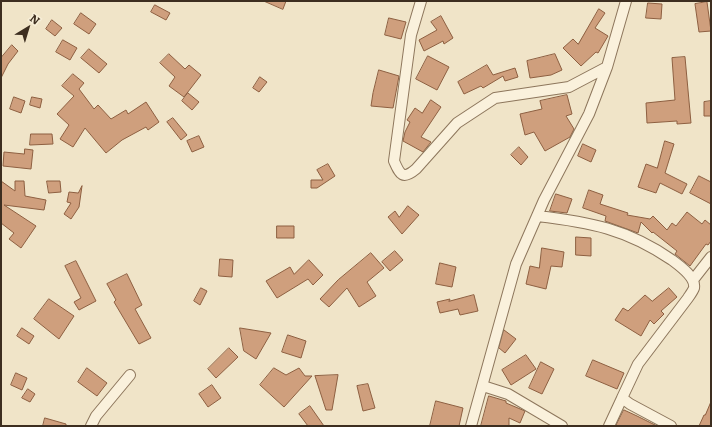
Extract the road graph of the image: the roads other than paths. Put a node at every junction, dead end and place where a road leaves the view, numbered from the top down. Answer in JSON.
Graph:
{"nodes":[{"id":1,"x":421,"y":1,"type":"edge"},
{"id":2,"x":626,"y":1,"type":"edge"},
{"id":3,"x":608,"y":66,"type":"junction"},
{"id":4,"x":537,"y":216,"type":"junction"},
{"id":5,"x":711,"y":257,"type":"edge"},
{"id":6,"x":693,"y":280,"type":"junction"},
{"id":7,"x":130,"y":375,"type":"dead end"},
{"id":8,"x":483,"y":386,"type":"junction"},
{"id":9,"x":622,"y":398,"type":"junction"},
{"id":10,"x":91,"y":426,"type":"edge"},
{"id":11,"x":471,"y":426,"type":"edge"},
{"id":12,"x":562,"y":426,"type":"edge"},
{"id":13,"x":609,"y":426,"type":"edge"},
{"id":14,"x":671,"y":426,"type":"edge"}],
"edges":[{"from":1,"to":3,"type":"street"},
{"from":2,"to":3,"type":"street"},
{"from":3,"to":4,"type":"street"},
{"from":4,"to":6,"type":"street"},
{"from":4,"to":8,"type":"street"},
{"from":5,"to":6,"type":"street"},
{"from":6,"to":9,"type":"street"},
{"from":7,"to":10,"type":"street"},
{"from":8,"to":11,"type":"street"},
{"from":8,"to":12,"type":"street"},
{"from":9,"to":13,"type":"street"},
{"from":9,"to":14,"type":"street"}]}
